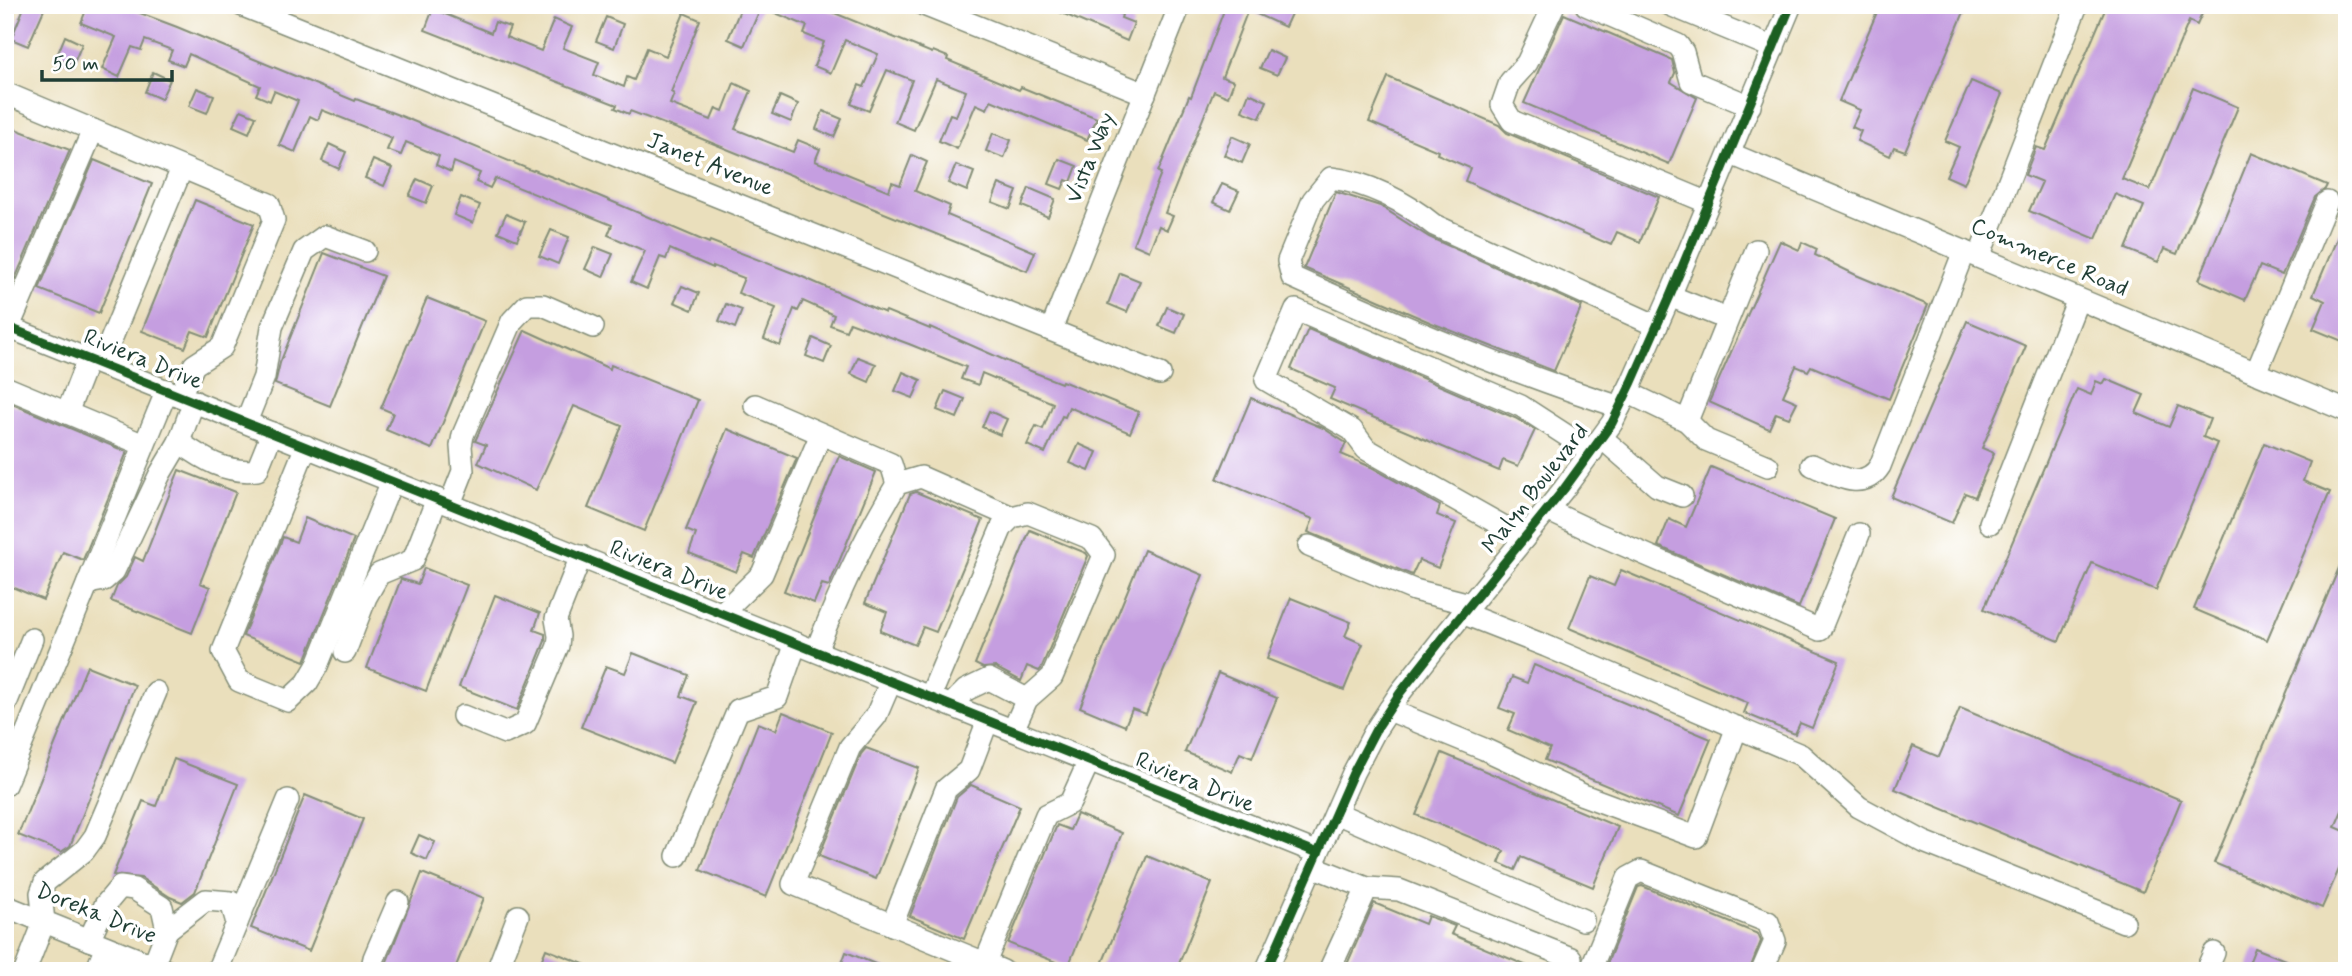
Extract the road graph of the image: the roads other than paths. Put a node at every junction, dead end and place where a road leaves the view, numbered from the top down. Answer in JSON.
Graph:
{"nodes":[{"id":1,"x":241,"y":5,"type":"edge"},
{"id":2,"x":924,"y":5,"type":"edge"},
{"id":3,"x":1180,"y":5,"type":"edge"},
{"id":4,"x":1554,"y":5,"type":"edge"},
{"id":5,"x":1586,"y":5,"type":"edge"},
{"id":6,"x":1670,"y":5,"type":"edge"},
{"id":7,"x":1791,"y":5,"type":"edge"},
{"id":8,"x":2077,"y":5,"type":"edge"},
{"id":9,"x":282,"y":13,"type":"edge"},
{"id":10,"x":1774,"y":48,"type":"junction"},
{"id":11,"x":5,"y":93,"type":"edge"},
{"id":12,"x":1145,"y":94,"type":"junction"},
{"id":13,"x":1750,"y":106,"type":"junction"},
{"id":14,"x":93,"y":130,"type":"junction"},
{"id":15,"x":1731,"y":154,"type":"junction"},
{"id":16,"x":182,"y":168,"type":"junction"},
{"id":17,"x":2327,"y":202,"type":"dead end"},
{"id":18,"x":1709,"y":203,"type":"junction"},
{"id":19,"x":1756,"y":250,"type":"dead end"},
{"id":20,"x":365,"y":251,"type":"dead end"},
{"id":21,"x":1971,"y":254,"type":"junction"},
{"id":22,"x":1670,"y":296,"type":"junction"},
{"id":23,"x":2078,"y":299,"type":"junction"},
{"id":24,"x":1727,"y":319,"type":"junction"},
{"id":25,"x":7,"y":326,"type":"edge"},
{"id":26,"x":1657,"y":326,"type":"junction"},
{"id":27,"x":593,"y":327,"type":"dead end"},
{"id":28,"x":1051,"y":330,"type":"junction"},
{"id":29,"x":94,"y":361,"type":"junction"},
{"id":30,"x":2256,"y":373,"type":"junction"},
{"id":31,"x":1160,"y":374,"type":"dead end"},
{"id":32,"x":5,"y":387,"type":"edge"},
{"id":33,"x":180,"y":396,"type":"junction"},
{"id":34,"x":1623,"y":400,"type":"junction"},
{"id":35,"x":755,"y":405,"type":"dead end"},
{"id":36,"x":2347,"y":411,"type":"edge"},
{"id":37,"x":67,"y":413,"type":"junction"},
{"id":38,"x":1687,"y":421,"type":"junction"},
{"id":39,"x":246,"y":422,"type":"junction"},
{"id":40,"x":272,"y":433,"type":"junction"},
{"id":41,"x":821,"y":434,"type":"junction"},
{"id":42,"x":179,"y":442,"type":"junction"},
{"id":43,"x":144,"y":445,"type":"junction"},
{"id":44,"x":1597,"y":445,"type":"junction"},
{"id":45,"x":306,"y":446,"type":"junction"},
{"id":46,"x":1812,"y":465,"type":"dead end"},
{"id":47,"x":1768,"y":466,"type":"dead end"},
{"id":48,"x":393,"y":481,"type":"junction"},
{"id":49,"x":897,"y":484,"type":"junction"},
{"id":50,"x":1682,"y":496,"type":"dead end"},
{"id":51,"x":444,"y":502,"type":"junction"},
{"id":52,"x":1547,"y":510,"type":"junction"},
{"id":53,"x":1012,"y":517,"type":"junction"},
{"id":54,"x":1990,"y":523,"type":"dead end"},
{"id":55,"x":1859,"y":534,"type":"dead end"},
{"id":56,"x":1524,"y":538,"type":"junction"},
{"id":57,"x":1309,"y":546,"type":"dead end"},
{"id":58,"x":581,"y":556,"type":"junction"},
{"id":59,"x":88,"y":583,"type":"junction"},
{"id":60,"x":1466,"y":609,"type":"junction"},
{"id":61,"x":722,"y":613,"type":"junction"},
{"id":62,"x":32,"y":639,"type":"dead end"},
{"id":63,"x":806,"y":647,"type":"junction"},
{"id":64,"x":345,"y":652,"type":"dead end"},
{"id":65,"x":891,"y":681,"type":"junction"},
{"id":66,"x":156,"y":692,"type":"dead end"},
{"id":67,"x":930,"y":697,"type":"junction"},
{"id":68,"x":1027,"y":699,"type":"junction"},
{"id":69,"x":951,"y":705,"type":"junction"},
{"id":70,"x":5,"y":706,"type":"edge"},
{"id":71,"x":1389,"y":710,"type":"junction"},
{"id":72,"x":463,"y":716,"type":"dead end"},
{"id":73,"x":988,"y":720,"type":"junction"},
{"id":74,"x":1737,"y":727,"type":"junction"},
{"id":75,"x":1013,"y":730,"type":"junction"},
{"id":76,"x":1089,"y":761,"type":"junction"},
{"id":77,"x":5,"y":785,"type":"edge"},
{"id":78,"x":288,"y":800,"type":"dead end"},
{"id":79,"x":1336,"y":813,"type":"junction"},
{"id":80,"x":677,"y":856,"type":"dead end"},
{"id":81,"x":1315,"y":859,"type":"junction"},
{"id":82,"x":1367,"y":888,"type":"junction"},
{"id":83,"x":398,"y":902,"type":"dead end"},
{"id":84,"x":5,"y":906,"type":"edge"},
{"id":85,"x":518,"y":916,"type":"dead end"},
{"id":86,"x":1583,"y":920,"type":"dead end"},
{"id":87,"x":44,"y":922,"type":"junction"},
{"id":88,"x":2124,"y":922,"type":"dead end"},
{"id":89,"x":237,"y":923,"type":"junction"},
{"id":90,"x":892,"y":925,"type":"junction"},
{"id":91,"x":167,"y":930,"type":"junction"},
{"id":92,"x":98,"y":944,"type":"junction"},
{"id":93,"x":994,"y":967,"type":"edge"},
{"id":94,"x":160,"y":968,"type":"edge"},
{"id":95,"x":25,"y":971,"type":"edge"},
{"id":96,"x":96,"y":971,"type":"edge"},
{"id":97,"x":217,"y":971,"type":"edge"},
{"id":98,"x":371,"y":971,"type":"edge"},
{"id":99,"x":497,"y":971,"type":"edge"},
{"id":100,"x":1266,"y":971,"type":"edge"},
{"id":101,"x":1329,"y":971,"type":"edge"},
{"id":102,"x":1568,"y":971,"type":"edge"},
{"id":103,"x":1590,"y":971,"type":"edge"},
{"id":104,"x":1762,"y":971,"type":"edge"}],
"edges":[{"from":1,"to":9,"type":"street","name":"Janet Avenue"},
{"from":2,"to":12,"type":"street"},
{"from":3,"to":12,"type":"street","name":"Vista Way"},
{"from":4,"to":18,"type":"street"},
{"from":5,"to":13,"type":"street"},
{"from":6,"to":10,"type":"street"},
{"from":7,"to":10,"type":"street","name":"Malyn Boulevard"},
{"from":8,"to":21,"type":"street"},
{"from":9,"to":28,"type":"street","name":"Janet Avenue"},
{"from":10,"to":13,"type":"street","name":"Malyn Boulevard"},
{"from":11,"to":14,"type":"street"},
{"from":12,"to":28,"type":"street","name":"Vista Way"},
{"from":13,"to":15,"type":"street","name":"Malyn Boulevard"},
{"from":14,"to":16,"type":"street"},
{"from":14,"to":25,"type":"street"},
{"from":15,"to":18,"type":"street","name":"Malyn Boulevard"},
{"from":15,"to":21,"type":"street","name":"Commerce Road"},
{"from":16,"to":29,"type":"street"},
{"from":16,"to":33,"type":"street"},
{"from":17,"to":30,"type":"street"},
{"from":18,"to":22,"type":"street","name":"Malyn Boulevard"},
{"from":19,"to":24,"type":"street"},
{"from":20,"to":39,"type":"street"},
{"from":21,"to":23,"type":"street","name":"Commerce Road"},
{"from":21,"to":46,"type":"street"},
{"from":22,"to":24,"type":"street"},
{"from":22,"to":26,"type":"street","name":"Malyn Boulevard"},
{"from":23,"to":30,"type":"street","name":"Commerce Road"},
{"from":23,"to":54,"type":"street"},
{"from":24,"to":38,"type":"street"},
{"from":25,"to":29,"type":"street","name":"Riviera Drive"},
{"from":26,"to":34,"type":"street","name":"Malyn Boulevard"},
{"from":26,"to":34,"type":"street"},
{"from":27,"to":51,"type":"street"},
{"from":28,"to":31,"type":"street","name":"Janet Avenue"},
{"from":29,"to":33,"type":"street","name":"Riviera Drive"},
{"from":29,"to":37,"type":"street"},
{"from":30,"to":36,"type":"street","name":"Commerce Road"},
{"from":32,"to":37,"type":"street"},
{"from":33,"to":39,"type":"street","name":"Riviera Drive"},
{"from":33,"to":42,"type":"street"},
{"from":33,"to":43,"type":"street"},
{"from":34,"to":38,"type":"street"},
{"from":34,"to":44,"type":"street","name":"Malyn Boulevard"},
{"from":35,"to":41,"type":"street"},
{"from":37,"to":43,"type":"street"},
{"from":38,"to":47,"type":"street"},
{"from":39,"to":40,"type":"street","name":"Riviera Drive"},
{"from":40,"to":42,"type":"street"},
{"from":40,"to":45,"type":"street","name":"Riviera Drive"},
{"from":41,"to":49,"type":"street"},
{"from":41,"to":61,"type":"street"},
{"from":42,"to":59,"type":"street"},
{"from":43,"to":59,"type":"street"},
{"from":44,"to":50,"type":"street"},
{"from":44,"to":52,"type":"street","name":"Malyn Boulevard"},
{"from":44,"to":56,"type":"street"},
{"from":45,"to":48,"type":"street","name":"Riviera Drive"},
{"from":45,"to":48,"type":"street"},
{"from":48,"to":51,"type":"street","name":"Riviera Drive"},
{"from":49,"to":53,"type":"street"},
{"from":49,"to":63,"type":"street"},
{"from":51,"to":58,"type":"street","name":"Riviera Drive"},
{"from":51,"to":64,"type":"street"},
{"from":52,"to":55,"type":"street"},
{"from":52,"to":56,"type":"street","name":"Malyn Boulevard"},
{"from":53,"to":67,"type":"street"},
{"from":53,"to":68,"type":"street"},
{"from":56,"to":60,"type":"street","name":"Malyn Boulevard"},
{"from":57,"to":60,"type":"street"},
{"from":58,"to":61,"type":"street","name":"Riviera Drive"},
{"from":58,"to":72,"type":"street"},
{"from":59,"to":77,"type":"street"},
{"from":60,"to":71,"type":"street","name":"Malyn Boulevard"},
{"from":60,"to":74,"type":"street"},
{"from":61,"to":63,"type":"street","name":"Riviera Drive"},
{"from":62,"to":70,"type":"street"},
{"from":63,"to":65,"type":"street","name":"Riviera Drive"},
{"from":63,"to":80,"type":"street"},
{"from":65,"to":67,"type":"street","name":"Riviera Drive"},
{"from":65,"to":90,"type":"street"},
{"from":66,"to":87,"type":"street"},
{"from":67,"to":69,"type":"street","name":"Riviera Drive"},
{"from":68,"to":69,"type":"street"},
{"from":68,"to":75,"type":"street"},
{"from":69,"to":73,"type":"street","name":"Riviera Drive"},
{"from":71,"to":74,"type":"street"},
{"from":71,"to":79,"type":"street","name":"Malyn Boulevard"},
{"from":73,"to":75,"type":"street","name":"Riviera Drive"},
{"from":73,"to":90,"type":"street"},
{"from":74,"to":88,"type":"street"},
{"from":75,"to":76,"type":"street","name":"Riviera Drive"},
{"from":76,"to":81,"type":"street","name":"Riviera Drive"},
{"from":76,"to":93,"type":"street"},
{"from":78,"to":89,"type":"street"},
{"from":79,"to":81,"type":"street","name":"Malyn Boulevard"},
{"from":79,"to":86,"type":"street"},
{"from":81,"to":82,"type":"street","name":"Riviera Drive"},
{"from":81,"to":100,"type":"street","name":"Malyn Boulevard"},
{"from":82,"to":101,"type":"street"},
{"from":82,"to":102,"type":"street","name":"Riviera Drive"},
{"from":83,"to":98,"type":"street"},
{"from":84,"to":87,"type":"street","name":"Doreka Drive"},
{"from":85,"to":99,"type":"street"},
{"from":87,"to":92,"type":"street","name":"Doreka Drive"},
{"from":87,"to":95,"type":"street"},
{"from":89,"to":91,"type":"street"},
{"from":89,"to":97,"type":"street"},
{"from":90,"to":93,"type":"street"},
{"from":91,"to":92,"type":"street"},
{"from":91,"to":94,"type":"street"},
{"from":92,"to":94,"type":"street","name":"Doreka Drive"},
{"from":92,"to":96,"type":"street"},
{"from":103,"to":104,"type":"street"}]}
